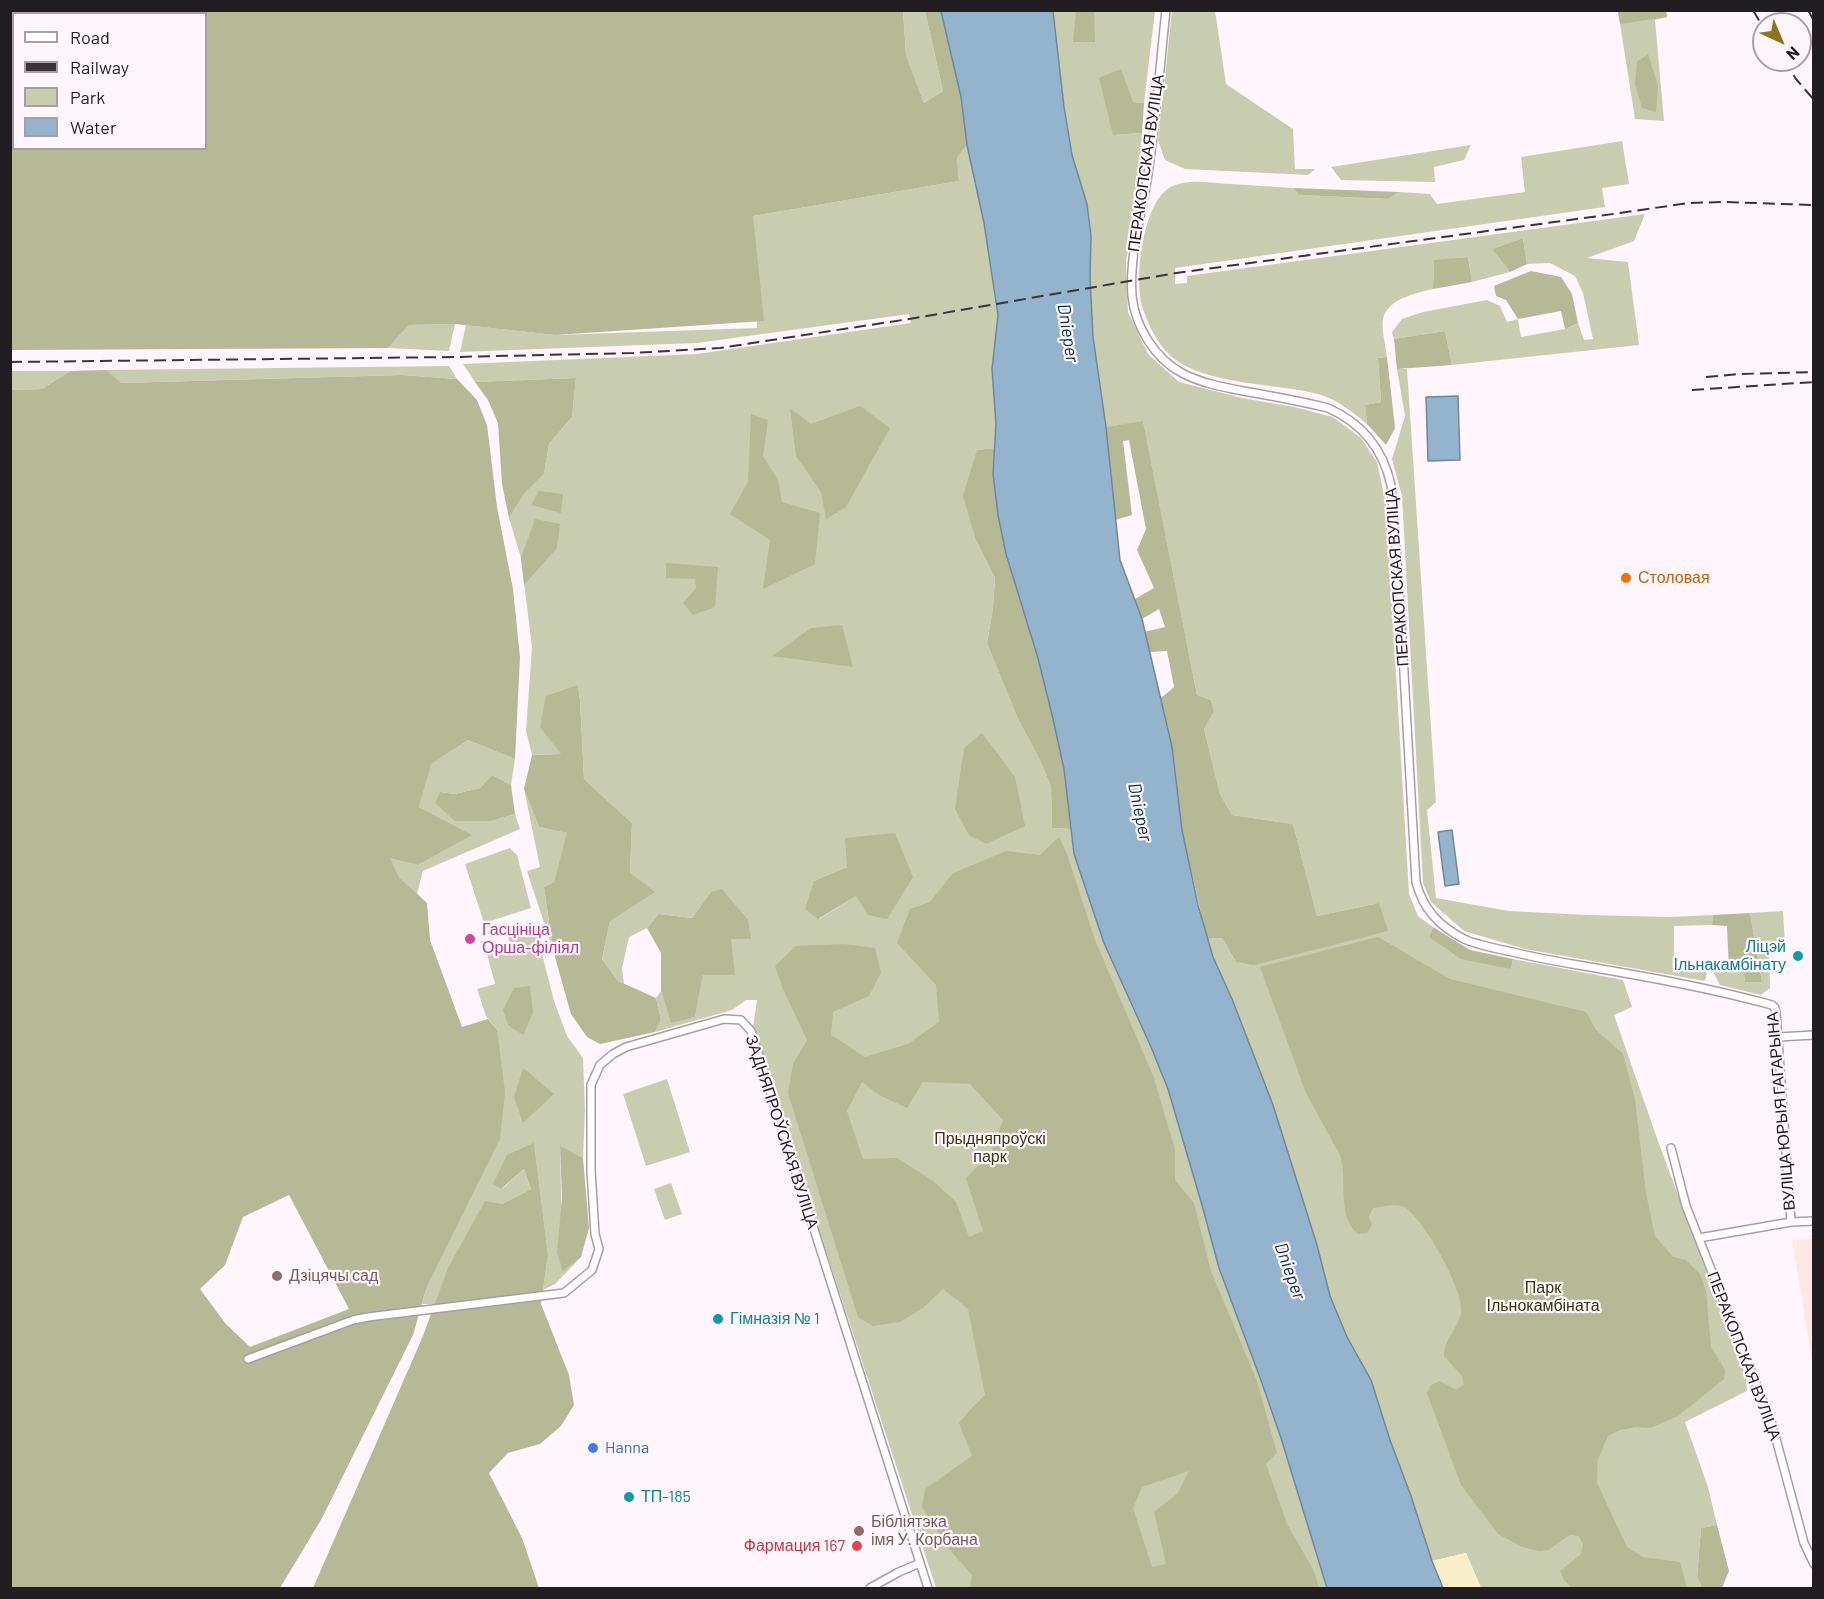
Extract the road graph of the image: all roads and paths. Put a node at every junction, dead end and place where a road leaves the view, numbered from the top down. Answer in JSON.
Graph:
{"nodes":[{"id":1,"x":1166,"y":10,"type":"edge"},
{"id":2,"x":1627,"y":973,"type":"joint"},
{"id":3,"x":1814,"y":1035,"type":"edge"},
{"id":4,"x":1778,"y":1036,"type":"junction"},
{"id":5,"x":1671,"y":1149,"type":"dead end"},
{"id":6,"x":1814,"y":1221,"type":"edge"},
{"id":7,"x":1791,"y":1222,"type":"junction"},
{"id":8,"x":1699,"y":1238,"type":"junction"},
{"id":9,"x":248,"y":1359,"type":"dead end"},
{"id":10,"x":920,"y":1563,"type":"junction"},
{"id":11,"x":1814,"y":1564,"type":"edge"},
{"id":12,"x":870,"y":1588,"type":"edge"},
{"id":13,"x":928,"y":1588,"type":"edge"}],
"edges":[{"from":1,"to":2,"type":"street","name":"ПЕРАКОПСКАЯ ВУЛІЦА"},
{"from":2,"to":4,"type":"street","name":"ВУЛІЦА ЮРЫЯ ГАГАРЫНА"},
{"from":3,"to":4,"type":"street"},
{"from":4,"to":7,"type":"street","name":"ВУЛІЦА ЮРЫЯ ГАГАРЫНА"},
{"from":5,"to":8,"type":"street","name":"ПЕРАКОПСКАЯ ВУЛІЦА"},
{"from":6,"to":7,"type":"street"},
{"from":7,"to":8,"type":"street"},
{"from":8,"to":11,"type":"street","name":"ПЕРАКОПСКАЯ ВУЛІЦА"},
{"from":9,"to":10,"type":"street","name":"ЗАДНЯПРОЎСКАЯ ВУЛІЦА"},
{"from":10,"to":12,"type":"street"},
{"from":10,"to":13,"type":"street","name":"ЗАДНЯПРОЎСКАЯ ВУЛІЦА"}]}
